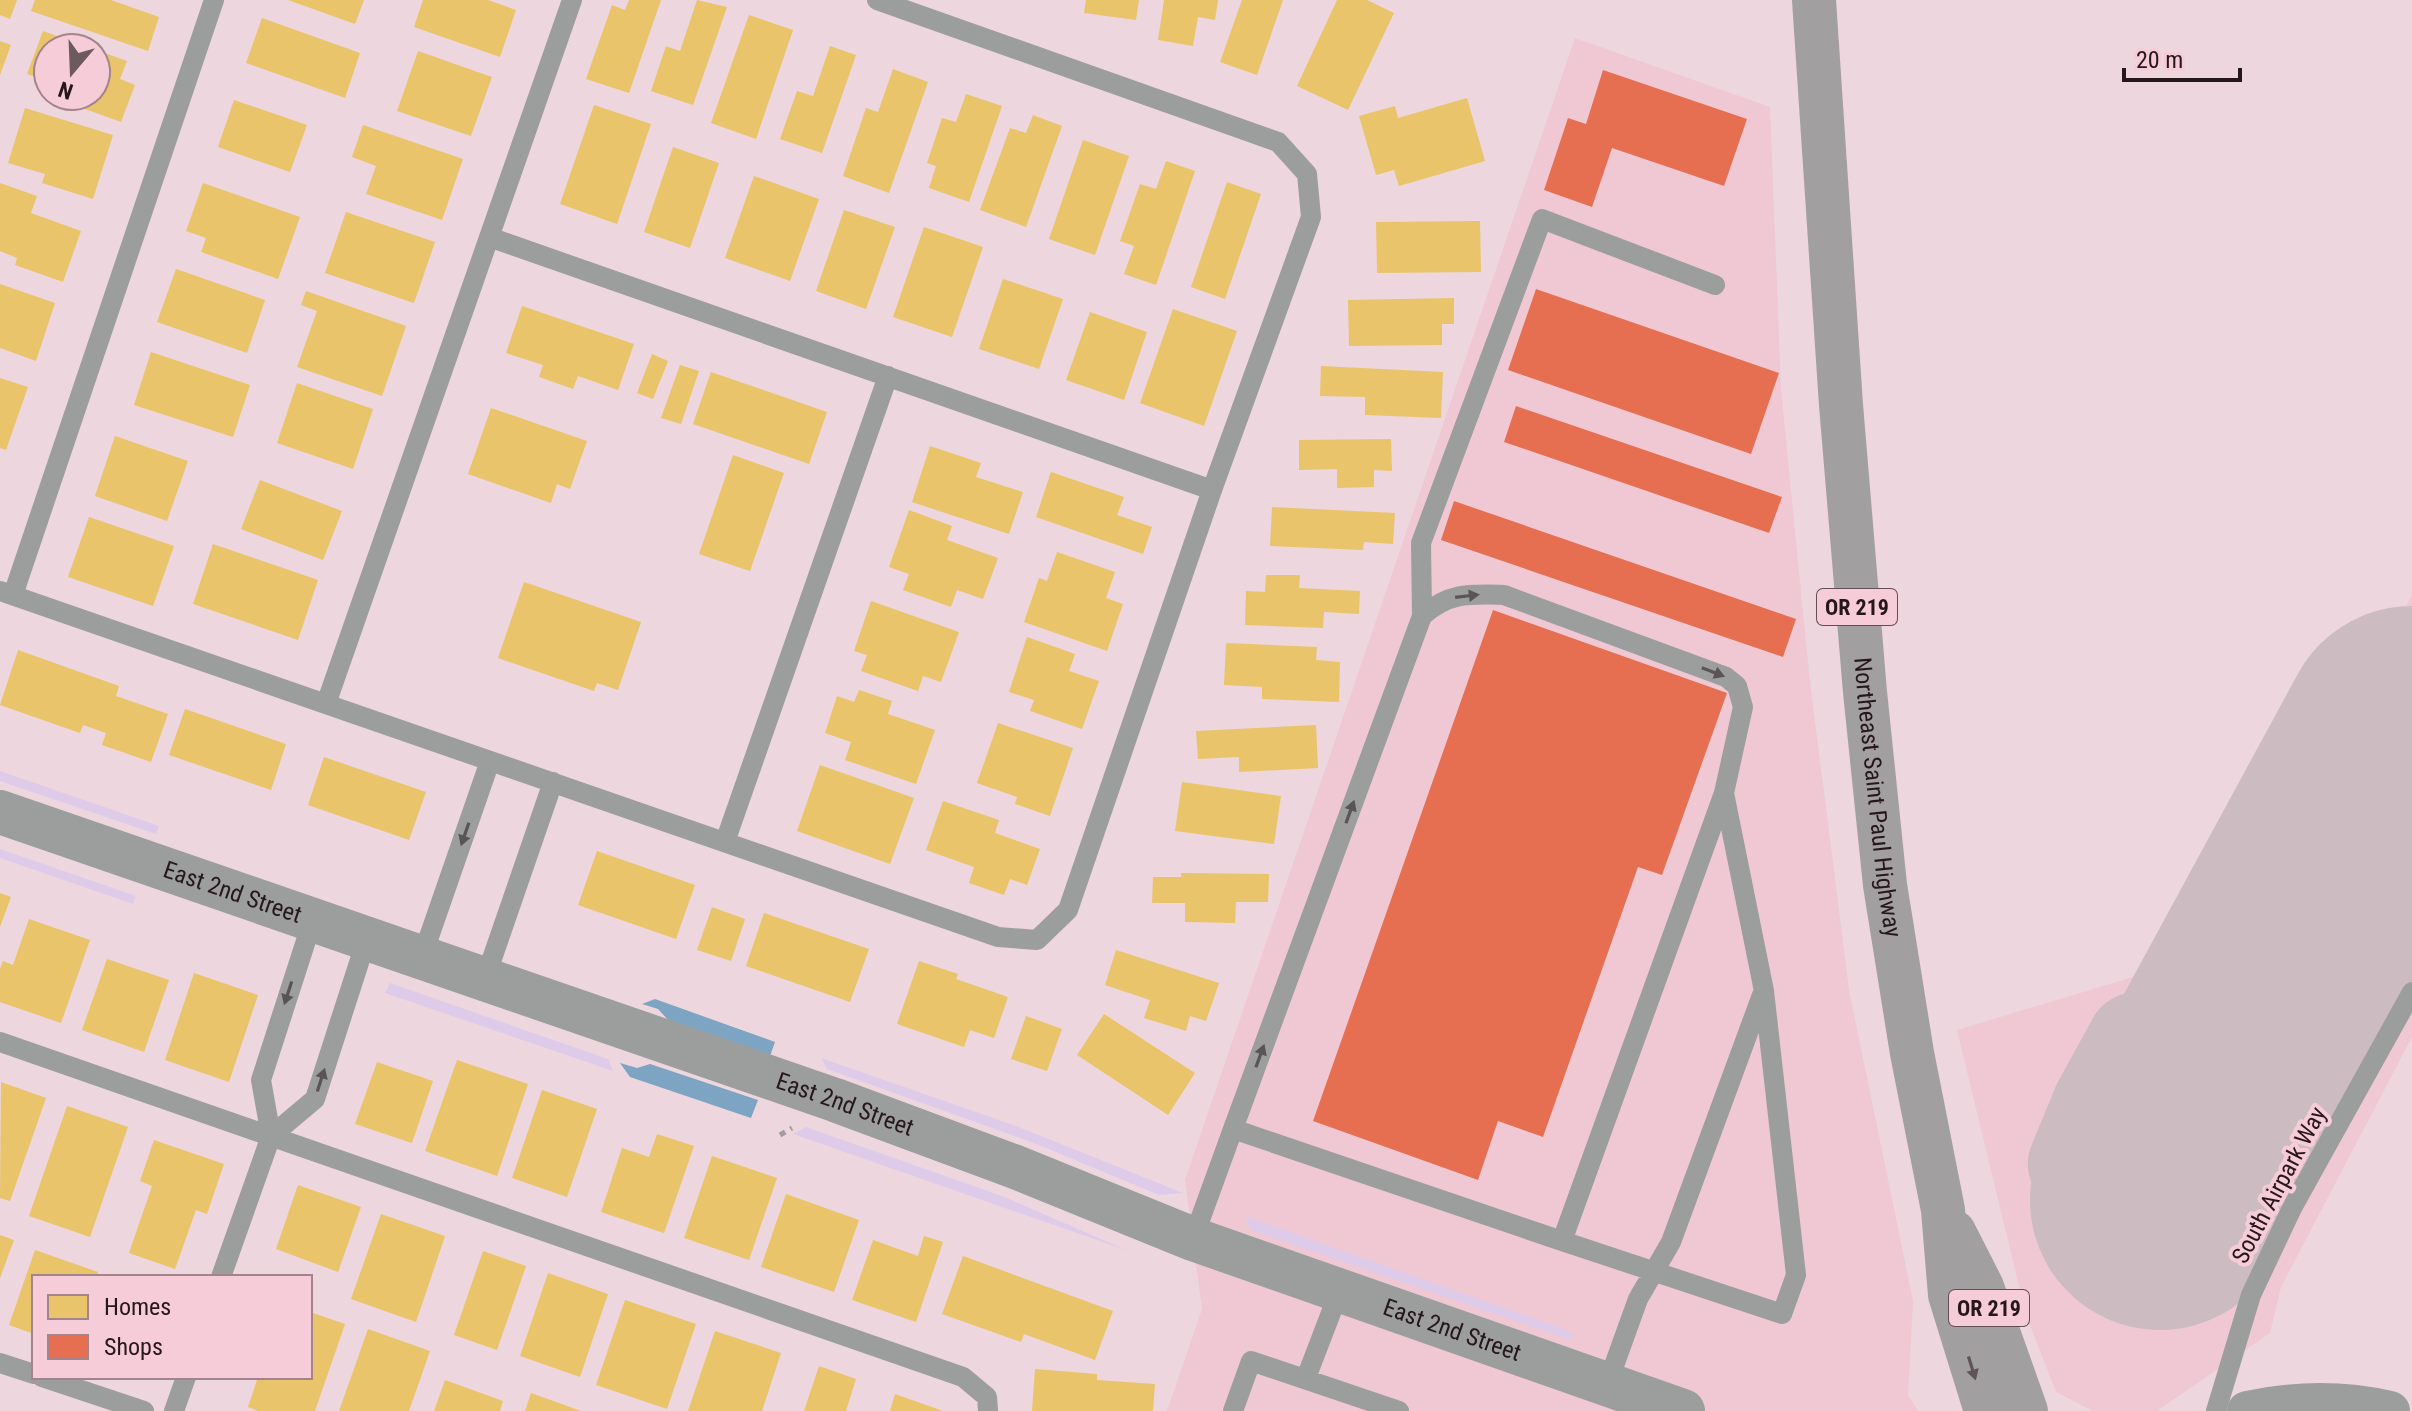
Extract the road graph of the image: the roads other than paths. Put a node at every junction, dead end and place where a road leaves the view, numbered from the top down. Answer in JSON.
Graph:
{"nodes":[{"id":1,"x":214,"y":0,"type":"edge"},
{"id":2,"x":572,"y":0,"type":"edge"},
{"id":3,"x":877,"y":0,"type":"edge"},
{"id":4,"x":1814,"y":0,"type":"edge"},
{"id":5,"x":489,"y":237,"type":"junction"},
{"id":6,"x":1715,"y":285,"type":"dead end"},
{"id":7,"x":888,"y":376,"type":"junction"},
{"id":8,"x":1212,"y":490,"type":"junction"},
{"id":9,"x":6,"y":593,"type":"edge"},
{"id":10,"x":1422,"y":616,"type":"junction"},
{"id":11,"x":326,"y":704,"type":"junction"},
{"id":12,"x":490,"y":761,"type":"junction"},
{"id":13,"x":553,"y":782,"type":"junction"},
{"id":14,"x":1724,"y":793,"type":"junction"},
{"id":15,"x":0,"y":812,"type":"edge"},
{"id":16,"x":725,"y":842,"type":"junction"},
{"id":17,"x":313,"y":919,"type":"junction"},
{"id":18,"x":367,"y":938,"type":"junction"},
{"id":19,"x":422,"y":957,"type":"junction"},
{"id":20,"x":485,"y":979,"type":"junction"},
{"id":21,"x":1764,"y":991,"type":"junction"},
{"id":22,"x":2412,"y":992,"type":"edge"},
{"id":23,"x":0,"y":1042,"type":"edge"},
{"id":24,"x":1233,"y":1129,"type":"junction"},
{"id":25,"x":271,"y":1136,"type":"junction"},
{"id":26,"x":1943,"y":1210,"type":"junction"},
{"id":27,"x":1193,"y":1239,"type":"junction"},
{"id":28,"x":1562,"y":1241,"type":"junction"},
{"id":29,"x":1654,"y":1272,"type":"junction"},
{"id":30,"x":222,"y":1275,"type":"edge"},
{"id":31,"x":1339,"y":1292,"type":"junction"},
{"id":32,"x":0,"y":1363,"type":"edge"},
{"id":33,"x":32,"y":1373,"type":"edge"},
{"id":34,"x":1306,"y":1378,"type":"junction"},
{"id":35,"x":48,"y":1379,"type":"edge"},
{"id":36,"x":185,"y":1379,"type":"edge"},
{"id":37,"x":1594,"y":1392,"type":"edge"},
{"id":38,"x":2324,"y":1407,"type":"edge"},
{"id":39,"x":144,"y":1411,"type":"edge"},
{"id":40,"x":174,"y":1411,"type":"edge"},
{"id":41,"x":988,"y":1411,"type":"edge"},
{"id":42,"x":1233,"y":1411,"type":"edge"},
{"id":43,"x":1399,"y":1411,"type":"edge"},
{"id":44,"x":1683,"y":1411,"type":"edge"},
{"id":45,"x":1986,"y":1411,"type":"edge"},
{"id":46,"x":2026,"y":1411,"type":"edge"},
{"id":47,"x":2216,"y":1411,"type":"edge"},
{"id":48,"x":2247,"y":1411,"type":"edge"},
{"id":49,"x":2390,"y":1411,"type":"edge"}],
"edges":[{"from":1,"to":9,"type":"lane"},
{"from":2,"to":5,"type":"lane"},
{"from":3,"to":8,"type":"lane"},
{"from":4,"to":26,"type":"main road","name":"Northeast Saint Paul Highway","number":"OR 219"},
{"from":5,"to":7,"type":"lane"},
{"from":5,"to":11,"type":"lane"},
{"from":6,"to":10,"type":"lane"},
{"from":7,"to":8,"type":"lane"},
{"from":7,"to":16,"type":"lane"},
{"from":8,"to":16,"type":"lane"},
{"from":9,"to":11,"type":"lane"},
{"from":10,"to":14,"type":"lane","one_way":true},
{"from":24,"to":10,"type":"lane","one_way":true},
{"from":11,"to":12,"type":"lane"},
{"from":12,"to":13,"type":"lane"},
{"from":12,"to":19,"type":"lane","one_way":true},
{"from":13,"to":16,"type":"lane"},
{"from":13,"to":20,"type":"lane"},
{"from":14,"to":21,"type":"lane"},
{"from":14,"to":28,"type":"lane"},
{"from":15,"to":17,"type":"street","name":"East 2nd Street"},
{"from":17,"to":18,"type":"street","name":"East 2nd Street"},
{"from":17,"to":25,"type":"lane","one_way":true},
{"from":18,"to":19,"type":"street","name":"East 2nd Street"},
{"from":25,"to":18,"type":"lane","one_way":true},
{"from":19,"to":20,"type":"street","name":"East 2nd Street"},
{"from":20,"to":27,"type":"street","name":"East 2nd Street"},
{"from":21,"to":29,"type":"lane"},
{"from":21,"to":29,"type":"lane"},
{"from":22,"to":47,"type":"lane","name":"South Airpark Way"},
{"from":23,"to":25,"type":"lane"},
{"from":24,"to":27,"type":"lane"},
{"from":24,"to":28,"type":"lane"},
{"from":25,"to":30,"type":"lane"},
{"from":25,"to":41,"type":"lane"},
{"from":26,"to":45,"type":"main road","number":"OR 219","one_way":true},
{"from":26,"to":46,"type":"main road","number":"OR 219"},
{"from":27,"to":31,"type":"street","name":"East 2nd Street"},
{"from":28,"to":29,"type":"lane"},
{"from":29,"to":37,"type":"lane"},
{"from":31,"to":34,"type":"lane"},
{"from":31,"to":37,"type":"street","name":"East 2nd Street"},
{"from":32,"to":33,"type":"lane"},
{"from":34,"to":42,"type":"lane"},
{"from":34,"to":43,"type":"lane"},
{"from":35,"to":39,"type":"lane"},
{"from":36,"to":40,"type":"lane"},
{"from":37,"to":44,"type":"street","name":"East 2nd Street"},
{"from":38,"to":48,"type":"street"},
{"from":38,"to":49,"type":"street"}]}
